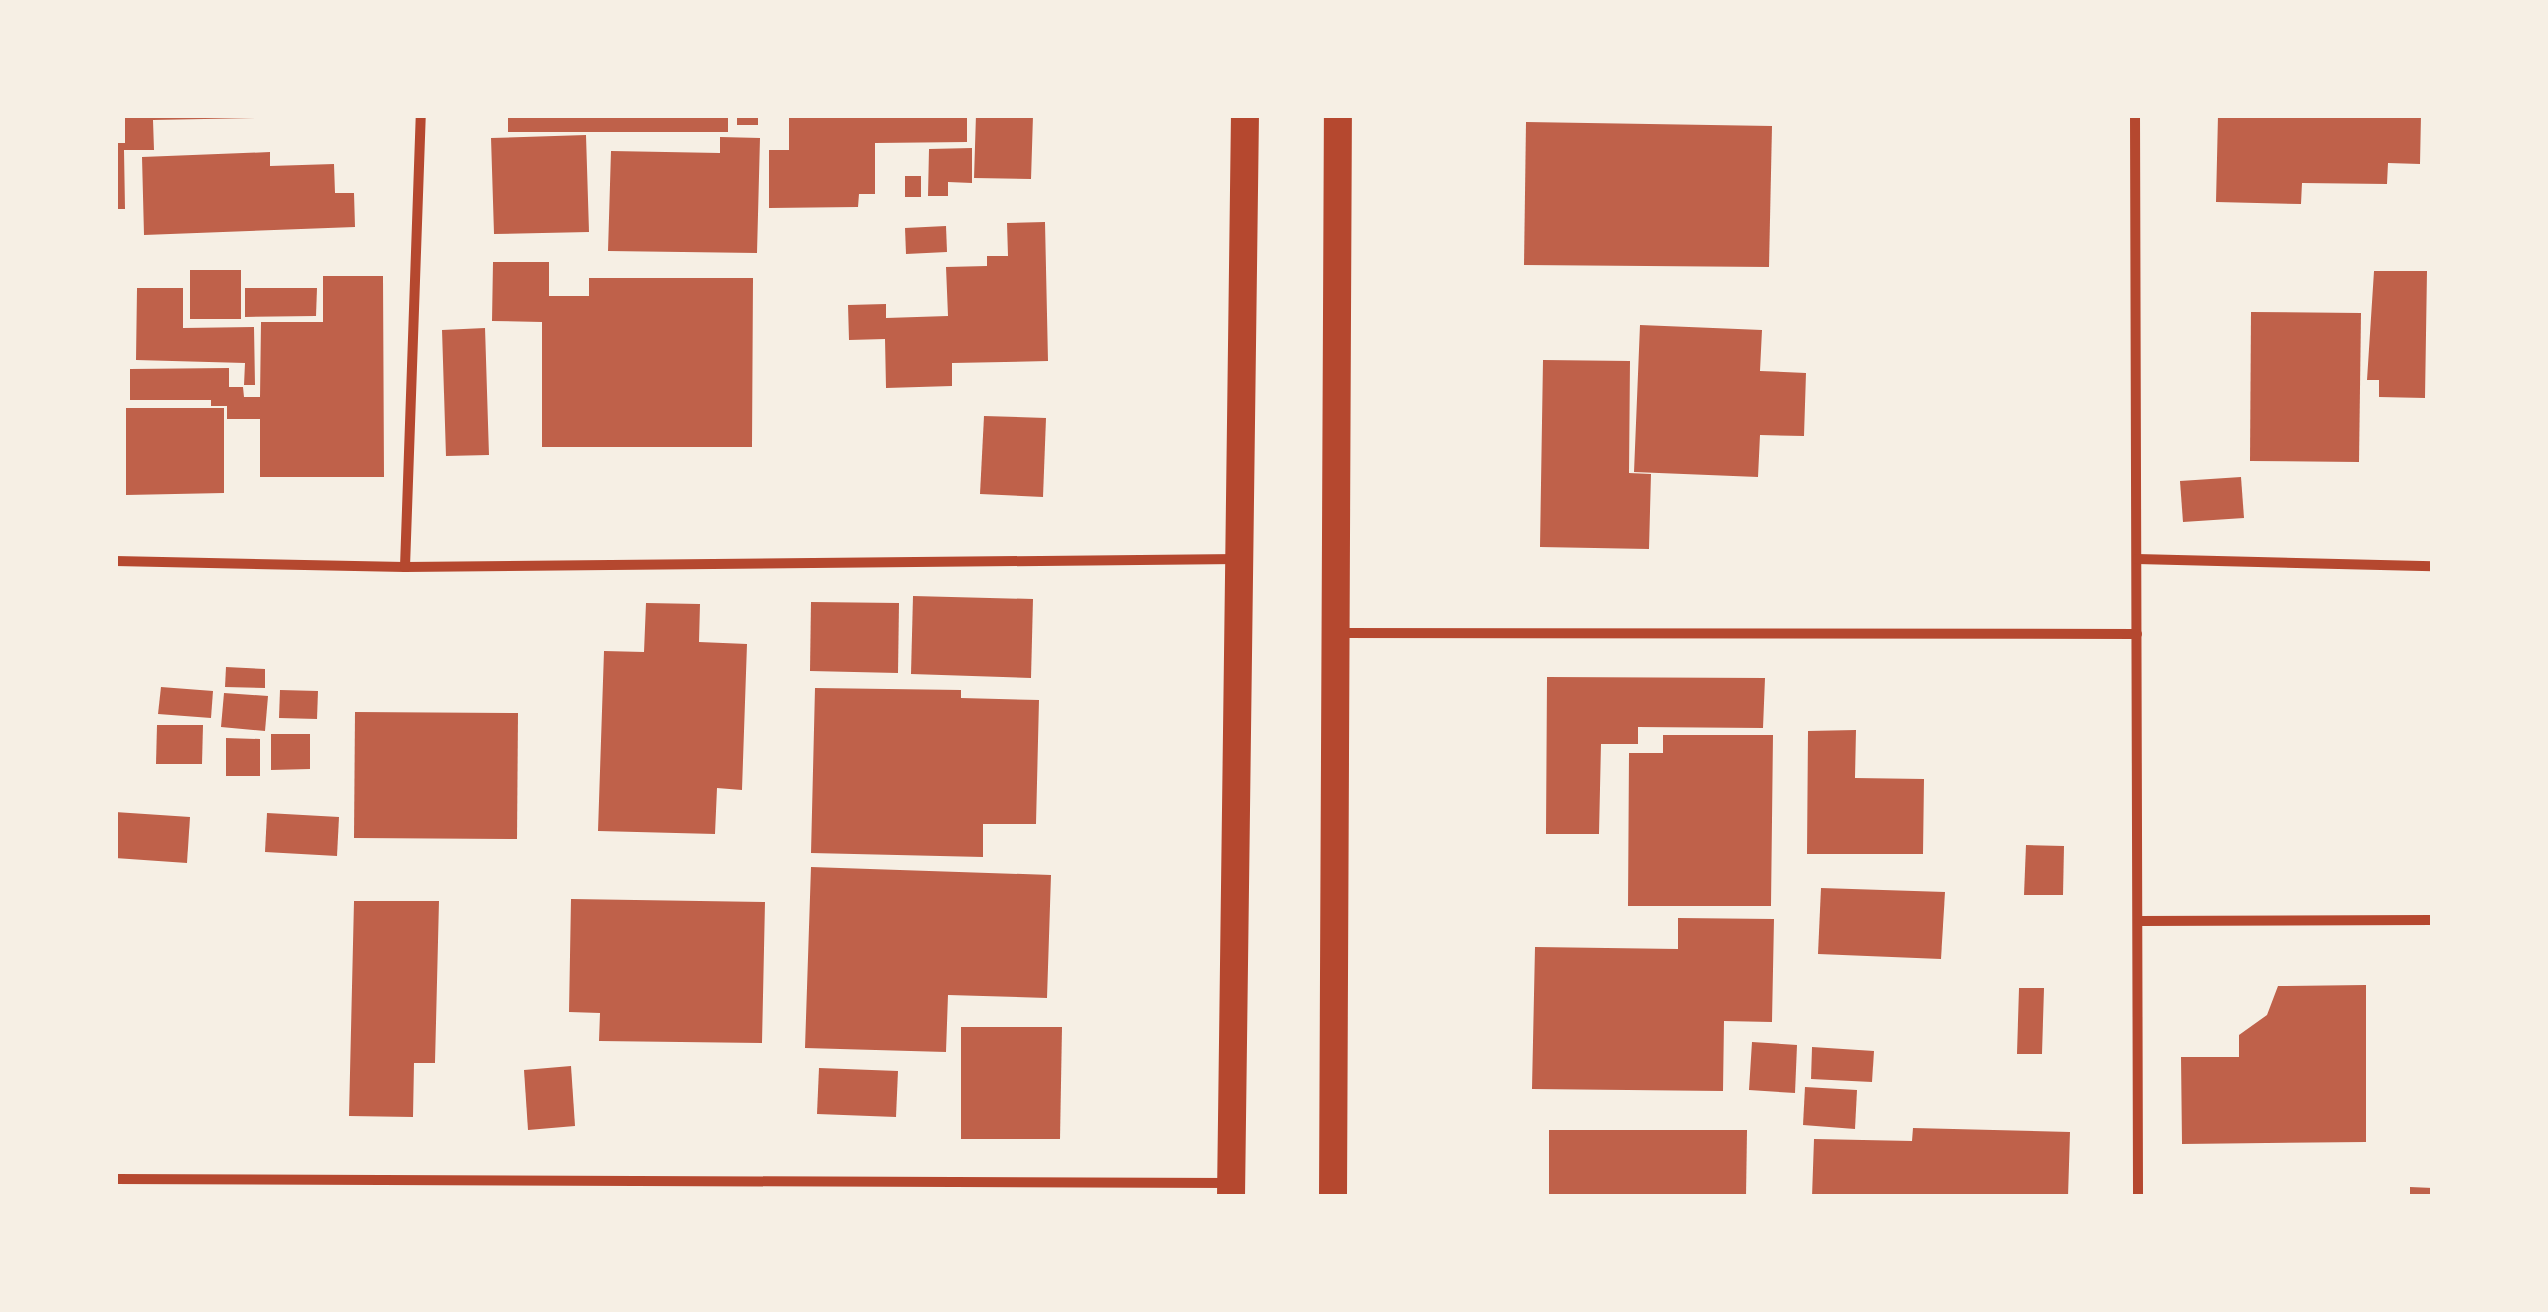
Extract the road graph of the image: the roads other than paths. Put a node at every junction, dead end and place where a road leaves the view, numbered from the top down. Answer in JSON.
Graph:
{"nodes":[{"id":1,"x":421,"y":115,"type":"edge"},
{"id":2,"x":1245,"y":115,"type":"edge"},
{"id":3,"x":1338,"y":115,"type":"edge"},
{"id":4,"x":2135,"y":115,"type":"edge"},
{"id":5,"x":1240,"y":559,"type":"junction"},
{"id":6,"x":2137,"y":559,"type":"junction"},
{"id":7,"x":115,"y":561,"type":"edge"},
{"id":8,"x":2433,"y":566,"type":"edge"},
{"id":9,"x":405,"y":567,"type":"junction"},
{"id":10,"x":1335,"y":632,"type":"junction"},
{"id":11,"x":2137,"y":634,"type":"junction"},
{"id":12,"x":2433,"y":920,"type":"edge"},
{"id":13,"x":2139,"y":921,"type":"junction"},
{"id":14,"x":115,"y":1178,"type":"edge"},
{"id":15,"x":1230,"y":1190,"type":"edge"},
{"id":16,"x":1333,"y":1197,"type":"edge"},
{"id":17,"x":2138,"y":1197,"type":"edge"}],
"edges":[{"from":1,"to":9,"type":"street"},
{"from":2,"to":5,"type":"highway"},
{"from":3,"to":10,"type":"highway"},
{"from":4,"to":6,"type":"street"},
{"from":5,"to":9,"type":"street"},
{"from":5,"to":15,"type":"highway"},
{"from":6,"to":8,"type":"street"},
{"from":6,"to":11,"type":"street"},
{"from":7,"to":9,"type":"street"},
{"from":10,"to":11,"type":"street"},
{"from":10,"to":16,"type":"highway"},
{"from":11,"to":13,"type":"street"},
{"from":12,"to":13,"type":"street"},
{"from":13,"to":17,"type":"street"},
{"from":14,"to":15,"type":"street"}]}
